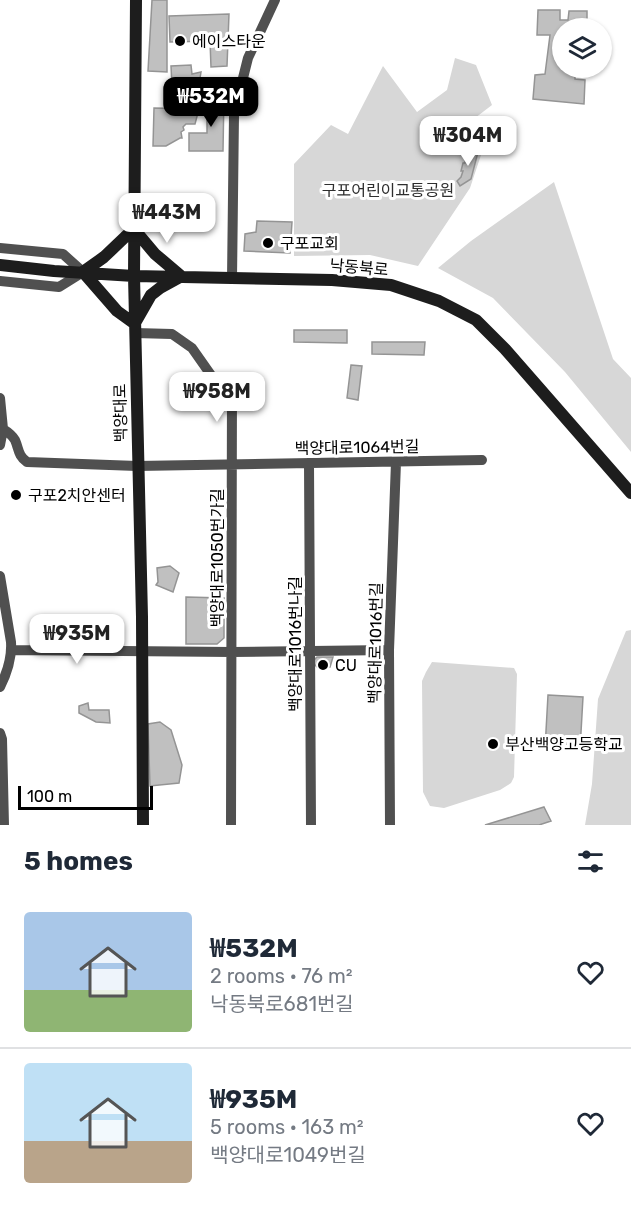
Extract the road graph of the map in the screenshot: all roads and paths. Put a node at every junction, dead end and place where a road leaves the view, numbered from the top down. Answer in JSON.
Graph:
{"nodes":[{"id":1,"x":136,"y":0,"type":"edge"},
{"id":2,"x":275,"y":0,"type":"edge"},
{"id":3,"x":134,"y":229,"type":"junction"},
{"id":4,"x":0,"y":248,"type":"edge"},
{"id":5,"x":0,"y":265,"type":"edge"},
{"id":6,"x":83,"y":272,"type":"junction"},
{"id":7,"x":134,"y":276,"type":"junction"},
{"id":8,"x":181,"y":276,"type":"junction"},
{"id":9,"x":232,"y":279,"type":"junction"},
{"id":10,"x":0,"y":281,"type":"edge"},
{"id":11,"x":135,"y":329,"type":"junction"},
{"id":12,"x":0,"y":398,"type":"edge"},
{"id":13,"x":3,"y":429,"type":"junction"},
{"id":14,"x":0,"y":445,"type":"edge"},
{"id":15,"x":482,"y":460,"type":"dead end"},
{"id":16,"x":396,"y":462,"type":"junction"},
{"id":17,"x":309,"y":463,"type":"junction"},
{"id":18,"x":232,"y":464,"type":"junction"},
{"id":19,"x":137,"y":466,"type":"junction"},
{"id":20,"x":631,"y":493,"type":"edge"},
{"id":21,"x":0,"y":576,"type":"edge"},
{"id":22,"x":11,"y":650,"type":"junction"},
{"id":23,"x":389,"y":650,"type":"junction"},
{"id":24,"x":142,"y":651,"type":"junction"},
{"id":25,"x":310,"y":651,"type":"junction"},
{"id":26,"x":231,"y":652,"type":"junction"},
{"id":27,"x":0,"y":687,"type":"edge"},
{"id":28,"x":0,"y":733,"type":"edge"},
{"id":29,"x":4,"y":825,"type":"edge"},
{"id":30,"x":143,"y":825,"type":"edge"},
{"id":31,"x":231,"y":825,"type":"edge"},
{"id":32,"x":311,"y":825,"type":"edge"},
{"id":33,"x":390,"y":825,"type":"edge"}],
"edges":[{"from":1,"to":3,"type":"main road","name":"백양대로"},
{"from":2,"to":9,"type":"street"},
{"from":3,"to":6,"type":"main road"},
{"from":3,"to":7,"type":"main road","name":"백양대로"},
{"from":3,"to":8,"type":"main road"},
{"from":4,"to":6,"type":"street"},
{"from":5,"to":6,"type":"main road","name":"낙동북로"},
{"from":6,"to":7,"type":"main road","name":"낙동북로"},
{"from":6,"to":10,"type":"street"},
{"from":6,"to":11,"type":"main road"},
{"from":7,"to":8,"type":"main road","name":"낙동북로"},
{"from":7,"to":11,"type":"main road","name":"백양대로"},
{"from":8,"to":9,"type":"main road","name":"낙동북로"},
{"from":8,"to":11,"type":"main road"},
{"from":9,"to":20,"type":"main road","name":"낙동북로"},
{"from":11,"to":18,"type":"street"},
{"from":11,"to":19,"type":"main road","name":"백양대로"},
{"from":12,"to":13,"type":"street"},
{"from":13,"to":14,"type":"street"},
{"from":13,"to":19,"type":"street","name":"백양대로1064번길"},
{"from":15,"to":16,"type":"street","name":"백양대로1064번길"},
{"from":16,"to":17,"type":"street","name":"백양대로1064번길"},
{"from":16,"to":23,"type":"street","name":"백양대로1016번길"},
{"from":17,"to":18,"type":"street","name":"백양대로1064번길"},
{"from":17,"to":25,"type":"street","name":"백양대로1016번나길"},
{"from":18,"to":19,"type":"street","name":"백양대로1064번길"},
{"from":18,"to":26,"type":"street","name":"백양대로1050번가길"},
{"from":19,"to":24,"type":"main road","name":"백양대로"},
{"from":21,"to":22,"type":"street"},
{"from":22,"to":24,"type":"street"},
{"from":22,"to":27,"type":"street"},
{"from":23,"to":25,"type":"street"},
{"from":23,"to":33,"type":"street","name":"백양대로1016번길"},
{"from":24,"to":26,"type":"street"},
{"from":24,"to":30,"type":"main road","name":"백양대로"},
{"from":25,"to":26,"type":"street"},
{"from":25,"to":32,"type":"street","name":"백양대로1016번나길"},
{"from":26,"to":31,"type":"street","name":"백양대로1050번가길"},
{"from":28,"to":29,"type":"street"}]}
